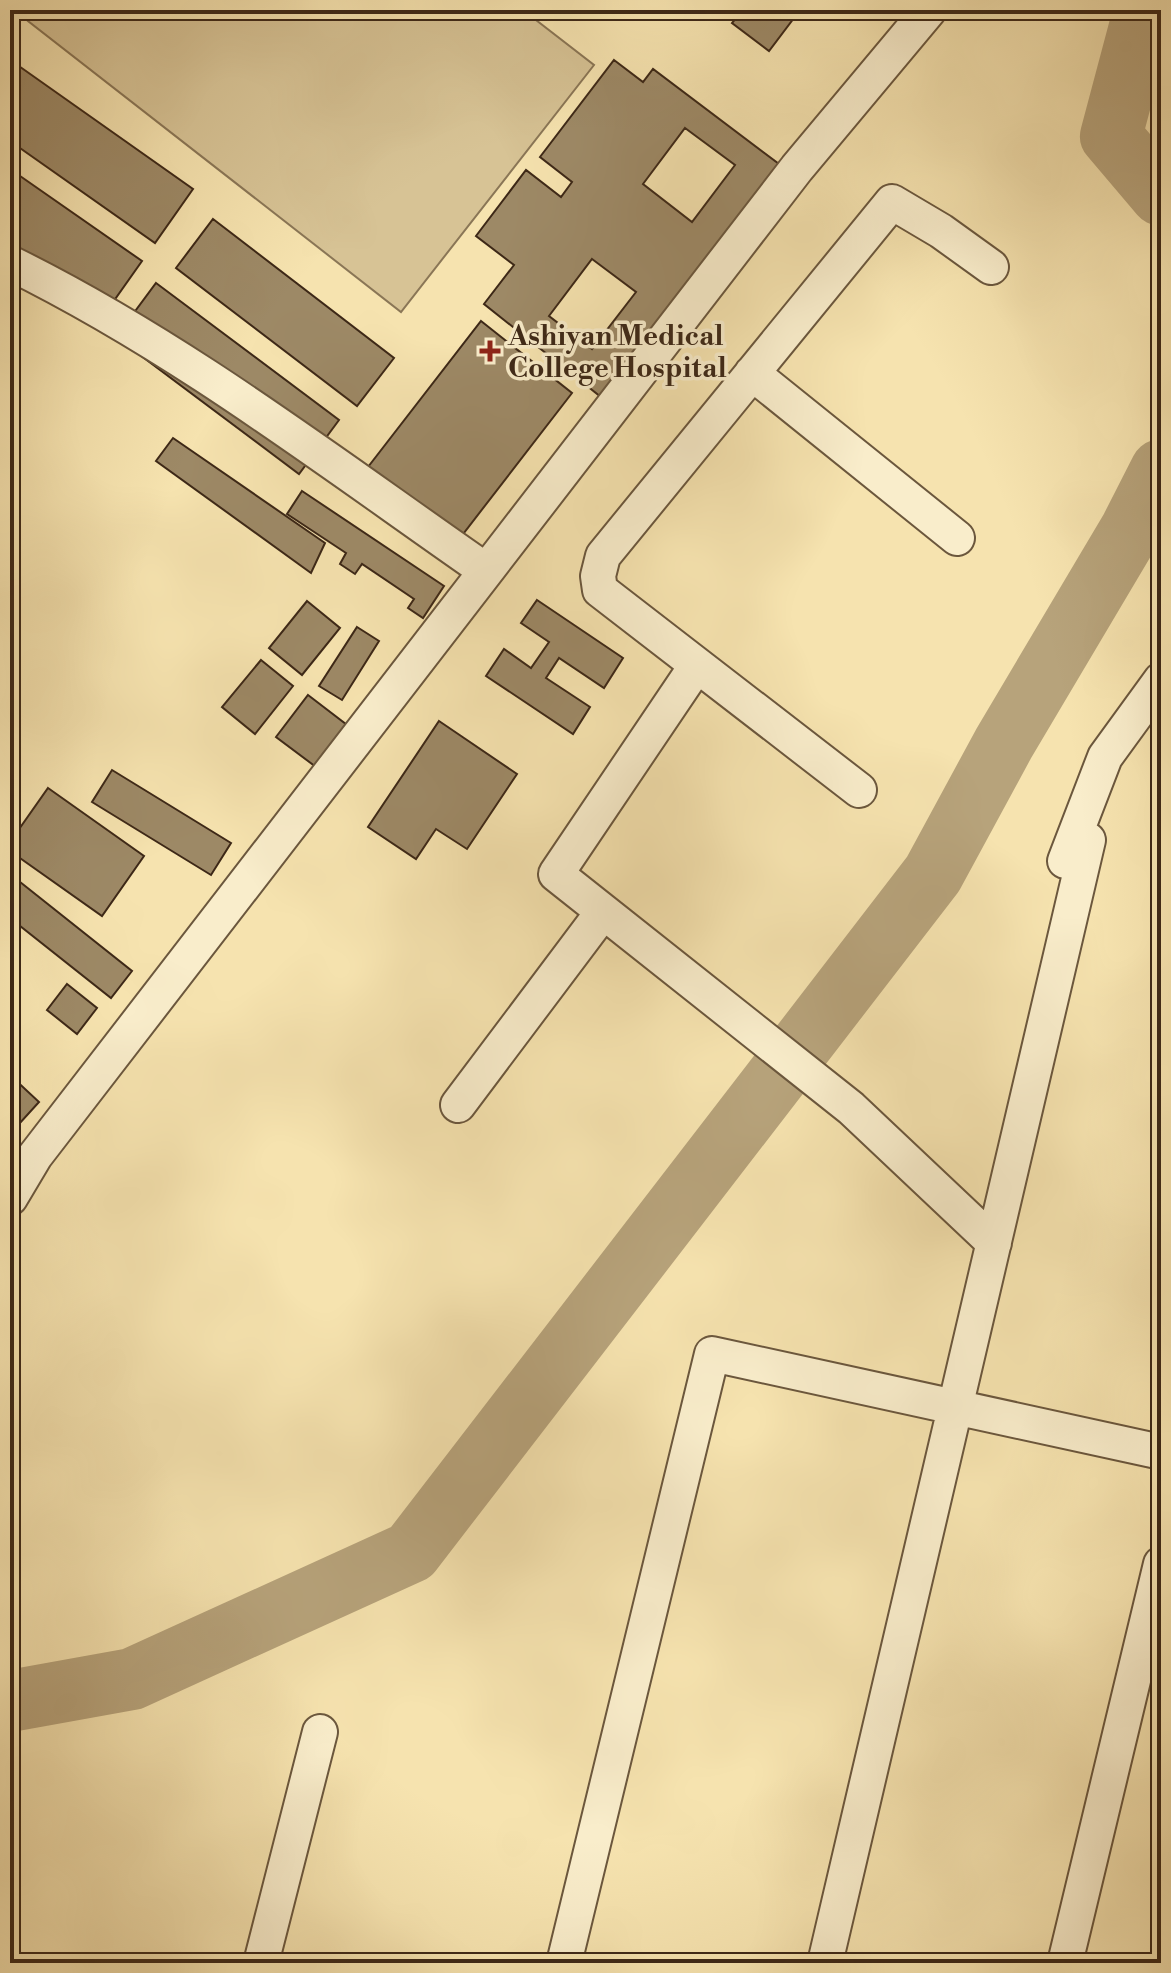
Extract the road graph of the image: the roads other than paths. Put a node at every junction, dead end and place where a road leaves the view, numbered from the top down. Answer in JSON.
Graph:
{"nodes":[{"id":1,"x":921,"y":20,"type":"edge"},
{"id":2,"x":10,"y":263,"type":"edge"},
{"id":3,"x":991,"y":267,"type":"dead end"},
{"id":4,"x":752,"y":373,"type":"junction"},
{"id":5,"x":957,"y":538,"type":"dead end"},
{"id":6,"x":485,"y":570,"type":"junction"},
{"id":7,"x":697,"y":665,"type":"junction"},
{"id":8,"x":1161,"y":680,"type":"edge"},
{"id":9,"x":859,"y":790,"type":"dead end"},
{"id":10,"x":1088,"y":840,"type":"dead end"},
{"id":11,"x":603,"y":912,"type":"junction"},
{"id":12,"x":458,"y":1105,"type":"dead end"},
{"id":13,"x":10,"y":1198,"type":"edge"},
{"id":14,"x":994,"y":1243,"type":"junction"},
{"id":15,"x":946,"y":1401,"type":"junction"},
{"id":16,"x":1161,"y":1452,"type":"edge"},
{"id":17,"x":1161,"y":1564,"type":"edge"},
{"id":18,"x":320,"y":1732,"type":"dead end"},
{"id":19,"x":261,"y":1963,"type":"edge"},
{"id":20,"x":564,"y":1963,"type":"edge"},
{"id":21,"x":825,"y":1963,"type":"edge"},
{"id":22,"x":1065,"y":1963,"type":"edge"}],
"edges":[{"from":1,"to":6,"type":"street"},
{"from":2,"to":6,"type":"street"},
{"from":3,"to":4,"type":"street"},
{"from":4,"to":5,"type":"street"},
{"from":4,"to":7,"type":"street"},
{"from":6,"to":13,"type":"street"},
{"from":7,"to":9,"type":"street"},
{"from":7,"to":11,"type":"street"},
{"from":8,"to":15,"type":"street"},
{"from":10,"to":14,"type":"street"},
{"from":11,"to":12,"type":"street"},
{"from":11,"to":14,"type":"street"},
{"from":14,"to":15,"type":"street"},
{"from":15,"to":16,"type":"street"},
{"from":15,"to":20,"type":"street"},
{"from":15,"to":21,"type":"street"},
{"from":17,"to":22,"type":"street"},
{"from":18,"to":19,"type":"street"}]}
